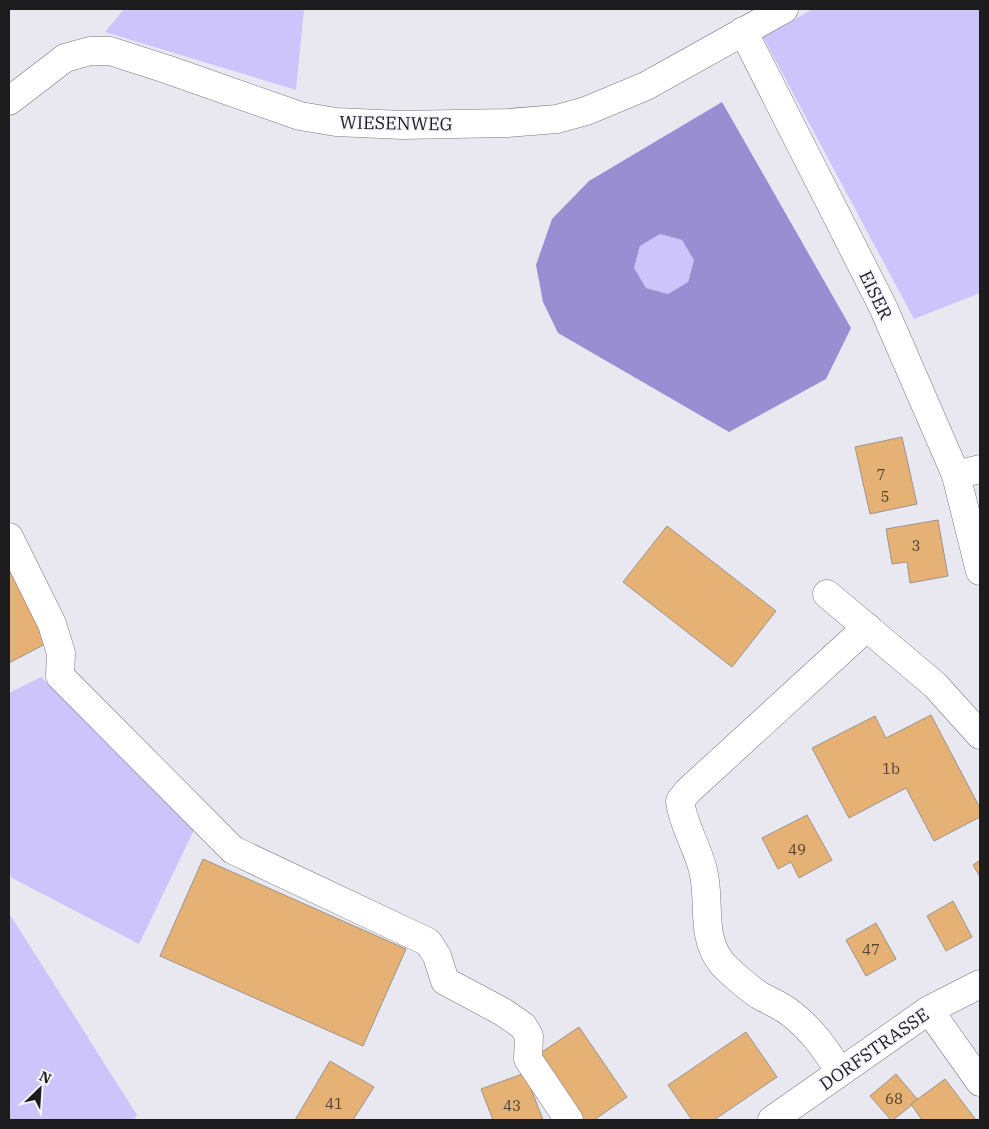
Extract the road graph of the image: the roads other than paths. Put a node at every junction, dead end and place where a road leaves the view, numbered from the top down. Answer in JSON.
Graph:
{"nodes":[{"id":1,"x":784,"y":9,"type":"edge"},
{"id":2,"x":743,"y":30,"type":"junction"},
{"id":3,"x":9,"y":101,"type":"edge"},
{"id":4,"x":968,"y":472,"type":"edge"},
{"id":5,"x":9,"y":537,"type":"edge"},
{"id":6,"x":980,"y":571,"type":"edge"},
{"id":7,"x":826,"y":594,"type":"dead end"},
{"id":8,"x":867,"y":628,"type":"junction"},
{"id":9,"x":980,"y":735,"type":"edge"},
{"id":10,"x":980,"y":984,"type":"edge"},
{"id":11,"x":929,"y":1010,"type":"junction"},
{"id":12,"x":840,"y":1072,"type":"junction"},
{"id":13,"x":980,"y":1082,"type":"edge"},
{"id":14,"x":569,"y":1120,"type":"edge"},
{"id":15,"x":772,"y":1120,"type":"edge"}],
"edges":[{"from":1,"to":2,"type":"street","name":"WIESENWEG"},
{"from":2,"to":3,"type":"street","name":"WIESENWEG"},
{"from":2,"to":4,"type":"street","name":"EISER"},
{"from":4,"to":6,"type":"street","name":"EISER"},
{"from":5,"to":14,"type":"street"},
{"from":7,"to":8,"type":"street"},
{"from":8,"to":9,"type":"street"},
{"from":8,"to":12,"type":"street"},
{"from":10,"to":11,"type":"street","name":"DORFSTRASSE"},
{"from":11,"to":12,"type":"street","name":"DORFSTRASSE"},
{"from":11,"to":13,"type":"street"},
{"from":12,"to":15,"type":"street","name":"DORFSTRASSE"}]}
